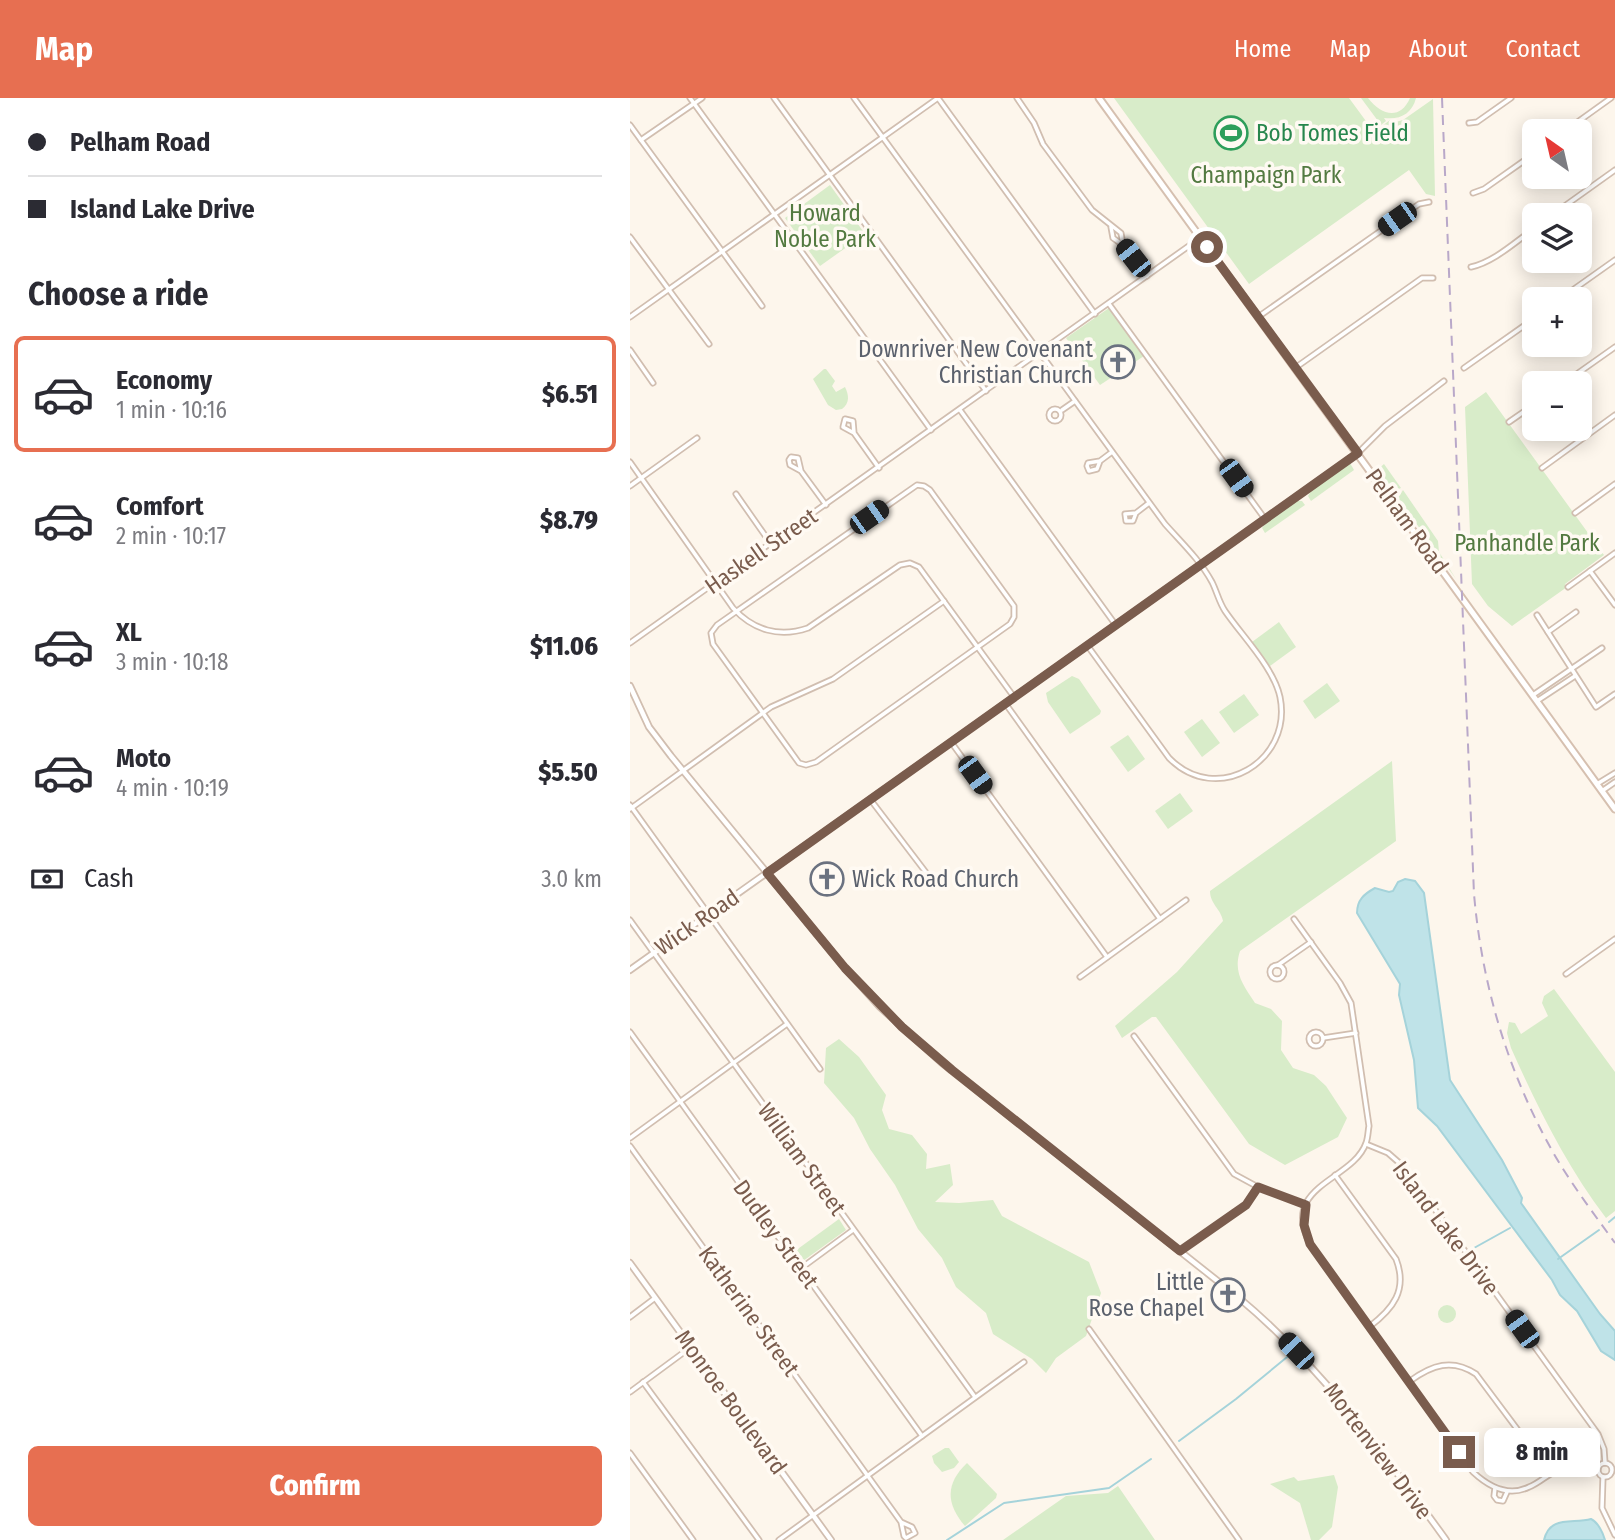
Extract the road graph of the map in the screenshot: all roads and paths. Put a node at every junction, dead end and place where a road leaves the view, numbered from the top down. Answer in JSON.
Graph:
{"nodes":[{"id":1,"x":690,"y":98,"type":"edge"},
{"id":2,"x":702,"y":98,"type":"edge"},
{"id":3,"x":774,"y":98,"type":"edge"},
{"id":4,"x":855,"y":98,"type":"edge"},
{"id":5,"x":938,"y":98,"type":"edge"},
{"id":6,"x":1017,"y":98,"type":"edge"},
{"id":7,"x":1099,"y":98,"type":"edge"},
{"id":8,"x":1511,"y":98,"type":"edge"},
{"id":9,"x":1611,"y":98,"type":"edge"},
{"id":10,"x":694,"y":103,"type":"junction"},
{"id":11,"x":1582,"y":119,"type":"edge"},
{"id":12,"x":1469,"y":123,"type":"dead end"},
{"id":13,"x":630,"y":125,"type":"edge"},
{"id":14,"x":883,"y":137,"type":"junction"},
{"id":15,"x":641,"y":141,"type":"junction"},
{"id":16,"x":1522,"y":162,"type":"edge"},
{"id":17,"x":1615,"y":170,"type":"edge"},
{"id":18,"x":829,"y":175,"type":"junction"},
{"id":19,"x":1473,"y":193,"type":"dead end"},
{"id":20,"x":1429,"y":202,"type":"dead end"},
{"id":21,"x":1569,"y":203,"type":"edge"},
{"id":22,"x":774,"y":214,"type":"junction"},
{"id":23,"x":1111,"y":227,"type":"junction"},
{"id":24,"x":1522,"y":237,"type":"edge"},
{"id":25,"x":630,"y":238,"type":"edge"},
{"id":26,"x":1200,"y":239,"type":"junction"},
{"id":27,"x":1123,"y":244,"type":"junction"},
{"id":28,"x":721,"y":252,"type":"junction"},
{"id":29,"x":1615,"y":260,"type":"edge"},
{"id":30,"x":1471,"y":267,"type":"dead end"},
{"id":31,"x":1147,"y":276,"type":"junction"},
{"id":32,"x":1433,"y":278,"type":"dead end"},
{"id":33,"x":1577,"y":287,"type":"edge"},
{"id":34,"x":668,"y":289,"type":"junction"},
{"id":35,"x":1109,"y":304,"type":"junction"},
{"id":36,"x":762,"y":306,"type":"dead end"},
{"id":37,"x":1095,"y":314,"type":"junction"},
{"id":38,"x":630,"y":317,"type":"edge"},
{"id":39,"x":1258,"y":317,"type":"junction"},
{"id":40,"x":1522,"y":327,"type":"edge"},
{"id":41,"x":709,"y":344,"type":"dead end"},
{"id":42,"x":1615,"y":347,"type":"edge"},
{"id":43,"x":630,"y":350,"type":"edge"},
{"id":44,"x":1040,"y":353,"type":"junction"},
{"id":45,"x":1295,"y":368,"type":"junction"},
{"id":46,"x":1464,"y":368,"type":"dead end"},
{"id":47,"x":1581,"y":371,"type":"edge"},
{"id":48,"x":1444,"y":381,"type":"dead end"},
{"id":49,"x":653,"y":383,"type":"dead end"},
{"id":50,"x":986,"y":391,"type":"junction"},
{"id":51,"x":1075,"y":401,"type":"junction"},
{"id":52,"x":960,"y":410,"type":"junction"},
{"id":53,"x":1062,"y":410,"type":"dead end"},
{"id":54,"x":1522,"y":413,"type":"edge"},
{"id":55,"x":1615,"y":415,"type":"edge"},
{"id":56,"x":1509,"y":422,"type":"dead end"},
{"id":57,"x":931,"y":430,"type":"junction"},
{"id":58,"x":854,"y":433,"type":"dead end"},
{"id":59,"x":697,"y":438,"type":"dead end"},
{"id":60,"x":1112,"y":452,"type":"junction"},
{"id":61,"x":1358,"y":453,"type":"junction"},
{"id":62,"x":630,"y":461,"type":"edge"},
{"id":63,"x":1100,"y":461,"type":"dead end"},
{"id":64,"x":879,"y":468,"type":"junction"},
{"id":65,"x":1542,"y":468,"type":"dead end"},
{"id":66,"x":801,"y":471,"type":"dead end"},
{"id":67,"x":642,"y":478,"type":"junction"},
{"id":68,"x":1615,"y":484,"type":"edge"},
{"id":69,"x":630,"y":486,"type":"edge"},
{"id":70,"x":736,"y":494,"type":"dead end"},
{"id":71,"x":1149,"y":503,"type":"junction"},
{"id":72,"x":826,"y":505,"type":"junction"},
{"id":73,"x":1136,"y":513,"type":"dead end"},
{"id":74,"x":1575,"y":513,"type":"dead end"},
{"id":75,"x":1265,"y":519,"type":"junction"},
{"id":76,"x":771,"y":544,"type":"junction"},
{"id":77,"x":1615,"y":553,"type":"edge"},
{"id":78,"x":1199,"y":564,"type":"junction"},
{"id":79,"x":1590,"y":571,"type":"junction"},
{"id":80,"x":716,"y":583,"type":"junction"},
{"id":81,"x":1568,"y":587,"type":"dead end"},
{"id":82,"x":944,"y":601,"type":"junction"},
{"id":83,"x":1615,"y":605,"type":"edge"},
{"id":84,"x":736,"y":611,"type":"junction"},
{"id":85,"x":1576,"y":612,"type":"dead end"},
{"id":86,"x":1537,"y":615,"type":"dead end"},
{"id":87,"x":1115,"y":624,"type":"junction"},
{"id":88,"x":1548,"y":632,"type":"junction"},
{"id":89,"x":630,"y":643,"type":"edge"},
{"id":90,"x":1087,"y":644,"type":"junction"},
{"id":91,"x":977,"y":647,"type":"junction"},
{"id":92,"x":1602,"y":648,"type":"dead end"},
{"id":93,"x":1571,"y":670,"type":"junction"},
{"id":94,"x":1575,"y":676,"type":"junction"},
{"id":95,"x":630,"y":687,"type":"edge"},
{"id":96,"x":1615,"y":694,"type":"edge"},
{"id":97,"x":1014,"y":697,"type":"junction"},
{"id":98,"x":1535,"y":698,"type":"junction"},
{"id":99,"x":1005,"y":704,"type":"junction"},
{"id":100,"x":762,"y":714,"type":"junction"},
{"id":101,"x":951,"y":741,"type":"junction"},
{"id":102,"x":683,"y":771,"type":"junction"},
{"id":103,"x":1615,"y":773,"type":"edge"},
{"id":104,"x":1615,"y":782,"type":"edge"},
{"id":105,"x":1597,"y":784,"type":"junction"},
{"id":106,"x":1602,"y":791,"type":"junction"},
{"id":107,"x":870,"y":799,"type":"junction"},
{"id":108,"x":630,"y":807,"type":"edge"},
{"id":109,"x":1615,"y":809,"type":"edge"},
{"id":110,"x":767,"y":873,"type":"junction"},
{"id":111,"x":931,"y":879,"type":"dead end"},
{"id":112,"x":1186,"y":900,"type":"dead end"},
{"id":113,"x":708,"y":916,"type":"junction"},
{"id":114,"x":1160,"y":919,"type":"junction"},
{"id":115,"x":1294,"y":919,"type":"dead end"},
{"id":116,"x":630,"y":920,"type":"edge"},
{"id":117,"x":1615,"y":939,"type":"edge"},
{"id":118,"x":1311,"y":942,"type":"junction"},
{"id":119,"x":654,"y":953,"type":"junction"},
{"id":120,"x":1107,"y":957,"type":"junction"},
{"id":121,"x":1276,"y":966,"type":"dead end"},
{"id":122,"x":630,"y":970,"type":"edge"},
{"id":123,"x":1566,"y":974,"type":"dead end"},
{"id":124,"x":1080,"y":977,"type":"dead end"},
{"id":125,"x":787,"y":1024,"type":"junction"},
{"id":126,"x":630,"y":1032,"type":"edge"},
{"id":127,"x":1356,"y":1033,"type":"junction"},
{"id":128,"x":1134,"y":1036,"type":"dead end"},
{"id":129,"x":1323,"y":1038,"type":"dead end"},
{"id":130,"x":733,"y":1063,"type":"junction"},
{"id":131,"x":820,"y":1069,"type":"dead end"},
{"id":132,"x":680,"y":1102,"type":"junction"},
{"id":133,"x":630,"y":1138,"type":"edge"},
{"id":134,"x":1366,"y":1144,"type":"junction"},
{"id":135,"x":630,"y":1146,"type":"edge"},
{"id":136,"x":1335,"y":1175,"type":"junction"},
{"id":137,"x":1258,"y":1187,"type":"junction"},
{"id":138,"x":1306,"y":1205,"type":"junction"},
{"id":139,"x":853,"y":1230,"type":"junction"},
{"id":140,"x":1180,"y":1251,"type":"junction"},
{"id":141,"x":630,"y":1263,"type":"edge"},
{"id":142,"x":800,"y":1269,"type":"junction"},
{"id":143,"x":655,"y":1298,"type":"junction"},
{"id":144,"x":630,"y":1317,"type":"edge"},
{"id":145,"x":1369,"y":1327,"type":"junction"},
{"id":146,"x":1089,"y":1329,"type":"dead end"},
{"id":147,"x":691,"y":1347,"type":"junction"},
{"id":148,"x":1024,"y":1362,"type":"dead end"},
{"id":149,"x":1409,"y":1381,"type":"junction"},
{"id":150,"x":643,"y":1382,"type":"junction"},
{"id":151,"x":630,"y":1392,"type":"edge"},
{"id":152,"x":975,"y":1397,"type":"junction"},
{"id":153,"x":922,"y":1436,"type":"junction"},
{"id":154,"x":630,"y":1453,"type":"edge"},
{"id":155,"x":1605,"y":1463,"type":"junction"},
{"id":156,"x":1598,"y":1469,"type":"junction"},
{"id":157,"x":1550,"y":1473,"type":"junction"},
{"id":158,"x":868,"y":1476,"type":"junction"},
{"id":159,"x":1603,"y":1477,"type":"junction"},
{"id":160,"x":1495,"y":1488,"type":"junction"},
{"id":161,"x":1508,"y":1492,"type":"junction"},
{"id":162,"x":813,"y":1515,"type":"junction"},
{"id":163,"x":901,"y":1522,"type":"junction"},
{"id":164,"x":1615,"y":1535,"type":"edge"},
{"id":165,"x":693,"y":1540,"type":"edge"},
{"id":166,"x":759,"y":1540,"type":"edge"},
{"id":167,"x":779,"y":1540,"type":"edge"},
{"id":168,"x":831,"y":1540,"type":"edge"},
{"id":169,"x":1239,"y":1540,"type":"edge"},
{"id":170,"x":1446,"y":1540,"type":"edge"}],
"edges":[{"from":1,"to":10,"type":"street"},
{"from":2,"to":10,"type":"street"},
{"from":3,"to":18,"type":"street"},
{"from":4,"to":14,"type":"street"},
{"from":5,"to":14,"type":"street"},
{"from":5,"to":37,"type":"street"},
{"from":6,"to":23,"type":"street"},
{"from":7,"to":26,"type":"main road","name":"Pelham Road"},
{"from":8,"to":12,"type":"street"},
{"from":9,"to":11,"type":"street"},
{"from":10,"to":15,"type":"street"},
{"from":10,"to":22,"type":"street"},
{"from":13,"to":15,"type":"street"},
{"from":14,"to":18,"type":"street"},
{"from":14,"to":44,"type":"street"},
{"from":15,"to":28,"type":"street"},
{"from":16,"to":19,"type":"street"},
{"from":17,"to":21,"type":"street"},
{"from":18,"to":22,"type":"street"},
{"from":18,"to":50,"type":"street"},
{"from":20,"to":39,"type":"street"},
{"from":22,"to":28,"type":"street"},
{"from":22,"to":57,"type":"street"},
{"from":23,"to":27,"type":"street"},
{"from":23,"to":27,"type":"street"},
{"from":24,"to":30,"type":"street"},
{"from":25,"to":34,"type":"street"},
{"from":26,"to":31,"type":"street","name":"Haskell Street"},
{"from":26,"to":39,"type":"main road","name":"Pelham Road"},
{"from":27,"to":31,"type":"street"},
{"from":28,"to":34,"type":"street"},
{"from":28,"to":36,"type":"street"},
{"from":29,"to":33,"type":"street"},
{"from":31,"to":35,"type":"street","name":"Haskell Street"},
{"from":32,"to":45,"type":"street"},
{"from":34,"to":38,"type":"street"},
{"from":34,"to":41,"type":"street"},
{"from":35,"to":37,"type":"street","name":"Haskell Street"},
{"from":35,"to":75,"type":"street"},
{"from":37,"to":44,"type":"street","name":"Haskell Street"},
{"from":39,"to":45,"type":"main road","name":"Pelham Road"},
{"from":40,"to":46,"type":"street"},
{"from":42,"to":47,"type":"street"},
{"from":43,"to":49,"type":"street"},
{"from":44,"to":50,"type":"street","name":"Haskell Street"},
{"from":44,"to":51,"type":"street"},
{"from":45,"to":61,"type":"main road","name":"Pelham Road"},
{"from":48,"to":61,"type":"street","name":"Wick Road"},
{"from":50,"to":52,"type":"street","name":"Haskell Street"},
{"from":51,"to":53,"type":"street"},
{"from":51,"to":60,"type":"street"},
{"from":52,"to":57,"type":"street","name":"Haskell Street"},
{"from":52,"to":87,"type":"street"},
{"from":54,"to":56,"type":"street"},
{"from":55,"to":65,"type":"street"},
{"from":57,"to":64,"type":"street","name":"Haskell Street"},
{"from":58,"to":64,"type":"street"},
{"from":59,"to":67,"type":"street"},
{"from":60,"to":63,"type":"street"},
{"from":60,"to":71,"type":"street"},
{"from":61,"to":75,"type":"street","name":"Wick Road"},
{"from":61,"to":98,"type":"main road","name":"Pelham Road"},
{"from":62,"to":67,"type":"street"},
{"from":64,"to":72,"type":"street","name":"Haskell Street"},
{"from":66,"to":72,"type":"street"},
{"from":67,"to":69,"type":"street"},
{"from":67,"to":80,"type":"street"},
{"from":68,"to":74,"type":"street"},
{"from":70,"to":76,"type":"street"},
{"from":71,"to":73,"type":"street"},
{"from":71,"to":78,"type":"street"},
{"from":72,"to":76,"type":"street","name":"Haskell Street"},
{"from":75,"to":78,"type":"street","name":"Wick Road"},
{"from":76,"to":80,"type":"street","name":"Haskell Street"},
{"from":77,"to":79,"type":"street"},
{"from":78,"to":87,"type":"street","name":"Wick Road"},
{"from":78,"to":90,"type":"street"},
{"from":79,"to":81,"type":"street"},
{"from":79,"to":83,"type":"street"},
{"from":80,"to":84,"type":"street"},
{"from":80,"to":89,"type":"street","name":"Haskell Street"},
{"from":82,"to":84,"type":"street"},
{"from":82,"to":91,"type":"street"},
{"from":82,"to":100,"type":"street"},
{"from":84,"to":91,"type":"street"},
{"from":84,"to":100,"type":"street"},
{"from":85,"to":88,"type":"street"},
{"from":86,"to":88,"type":"street"},
{"from":87,"to":90,"type":"street","name":"Wick Road"},
{"from":88,"to":93,"type":"street"},
{"from":90,"to":97,"type":"street","name":"Wick Road"},
{"from":91,"to":97,"type":"street"},
{"from":91,"to":100,"type":"street"},
{"from":92,"to":93,"type":"street"},
{"from":93,"to":94,"type":"street"},
{"from":93,"to":98,"type":"street"},
{"from":94,"to":96,"type":"street"},
{"from":94,"to":98,"type":"street"},
{"from":95,"to":102,"type":"street","name":"Mortenview Drive"},
{"from":97,"to":99,"type":"street","name":"Wick Road"},
{"from":98,"to":105,"type":"main road","name":"Pelham Road"},
{"from":99,"to":101,"type":"street","name":"Wick Road"},
{"from":99,"to":114,"type":"street"},
{"from":100,"to":102,"type":"street"},
{"from":101,"to":107,"type":"street","name":"Wick Road"},
{"from":101,"to":120,"type":"street"},
{"from":102,"to":108,"type":"street"},
{"from":102,"to":110,"type":"street","name":"Mortenview Drive"},
{"from":103,"to":105,"type":"street"},
{"from":104,"to":106,"type":"street"},
{"from":105,"to":106,"type":"main road","name":"Pelham Road"},
{"from":106,"to":109,"type":"main road","name":"Pelham Road"},
{"from":107,"to":110,"type":"street","name":"Wick Road"},
{"from":107,"to":111,"type":"street"},
{"from":108,"to":113,"type":"street"},
{"from":110,"to":113,"type":"street","name":"Wick Road"},
{"from":110,"to":140,"type":"street","name":"Mortenview Drive"},
{"from":112,"to":114,"type":"street"},
{"from":113,"to":119,"type":"street","name":"Wick Road"},
{"from":113,"to":125,"type":"street"},
{"from":114,"to":120,"type":"street"},
{"from":115,"to":118,"type":"street"},
{"from":116,"to":119,"type":"street","name":"William Street"},
{"from":117,"to":123,"type":"street"},
{"from":118,"to":121,"type":"street"},
{"from":118,"to":127,"type":"street"},
{"from":119,"to":122,"type":"street","name":"Wick Road"},
{"from":119,"to":130,"type":"street","name":"William Street"},
{"from":120,"to":124,"type":"street"},
{"from":125,"to":130,"type":"street"},
{"from":125,"to":131,"type":"street"},
{"from":126,"to":132,"type":"street","name":"Dudley Street"},
{"from":127,"to":129,"type":"street"},
{"from":127,"to":134,"type":"street"},
{"from":128,"to":137,"type":"street"},
{"from":130,"to":132,"type":"street"},
{"from":130,"to":139,"type":"street","name":"William Street"},
{"from":132,"to":133,"type":"street"},
{"from":132,"to":142,"type":"street","name":"Dudley Street"},
{"from":134,"to":136,"type":"street","name":"Island Lake Drive"},
{"from":134,"to":155,"type":"street","name":"Island Lake Drive"},
{"from":135,"to":158,"type":"street","name":"Katherine Street"},
{"from":136,"to":138,"type":"street","name":"Island Lake Drive"},
{"from":136,"to":145,"type":"street"},
{"from":137,"to":138,"type":"street"},
{"from":137,"to":140,"type":"street"},
{"from":138,"to":145,"type":"street"},
{"from":139,"to":142,"type":"street"},
{"from":139,"to":152,"type":"street","name":"William Street"},
{"from":140,"to":170,"type":"street","name":"Mortenview Drive"},
{"from":141,"to":143,"type":"street","name":"Monroe Boulevard"},
{"from":142,"to":153,"type":"street","name":"Dudley Street"},
{"from":143,"to":144,"type":"street"},
{"from":143,"to":147,"type":"street","name":"Monroe Boulevard"},
{"from":145,"to":149,"type":"street"},
{"from":146,"to":169,"type":"street"},
{"from":147,"to":150,"type":"street"},
{"from":147,"to":162,"type":"street","name":"Monroe Boulevard"},
{"from":148,"to":152,"type":"street"},
{"from":149,"to":157,"type":"street"},
{"from":149,"to":160,"type":"street"},
{"from":150,"to":151,"type":"street"},
{"from":150,"to":166,"type":"street"},
{"from":152,"to":153,"type":"street"},
{"from":153,"to":158,"type":"street"},
{"from":154,"to":165,"type":"street"},
{"from":155,"to":156,"type":"street"},
{"from":155,"to":159,"type":"street"},
{"from":156,"to":157,"type":"street"},
{"from":156,"to":159,"type":"street"},
{"from":157,"to":161,"type":"street"},
{"from":158,"to":162,"type":"street"},
{"from":158,"to":163,"type":"street","name":"Katherine Street"},
{"from":159,"to":164,"type":"street"},
{"from":160,"to":161,"type":"street"},
{"from":160,"to":161,"type":"street"},
{"from":162,"to":167,"type":"street"},
{"from":162,"to":168,"type":"street","name":"Monroe Boulevard"},
{"from":163,"to":163,"type":"street"}]}
